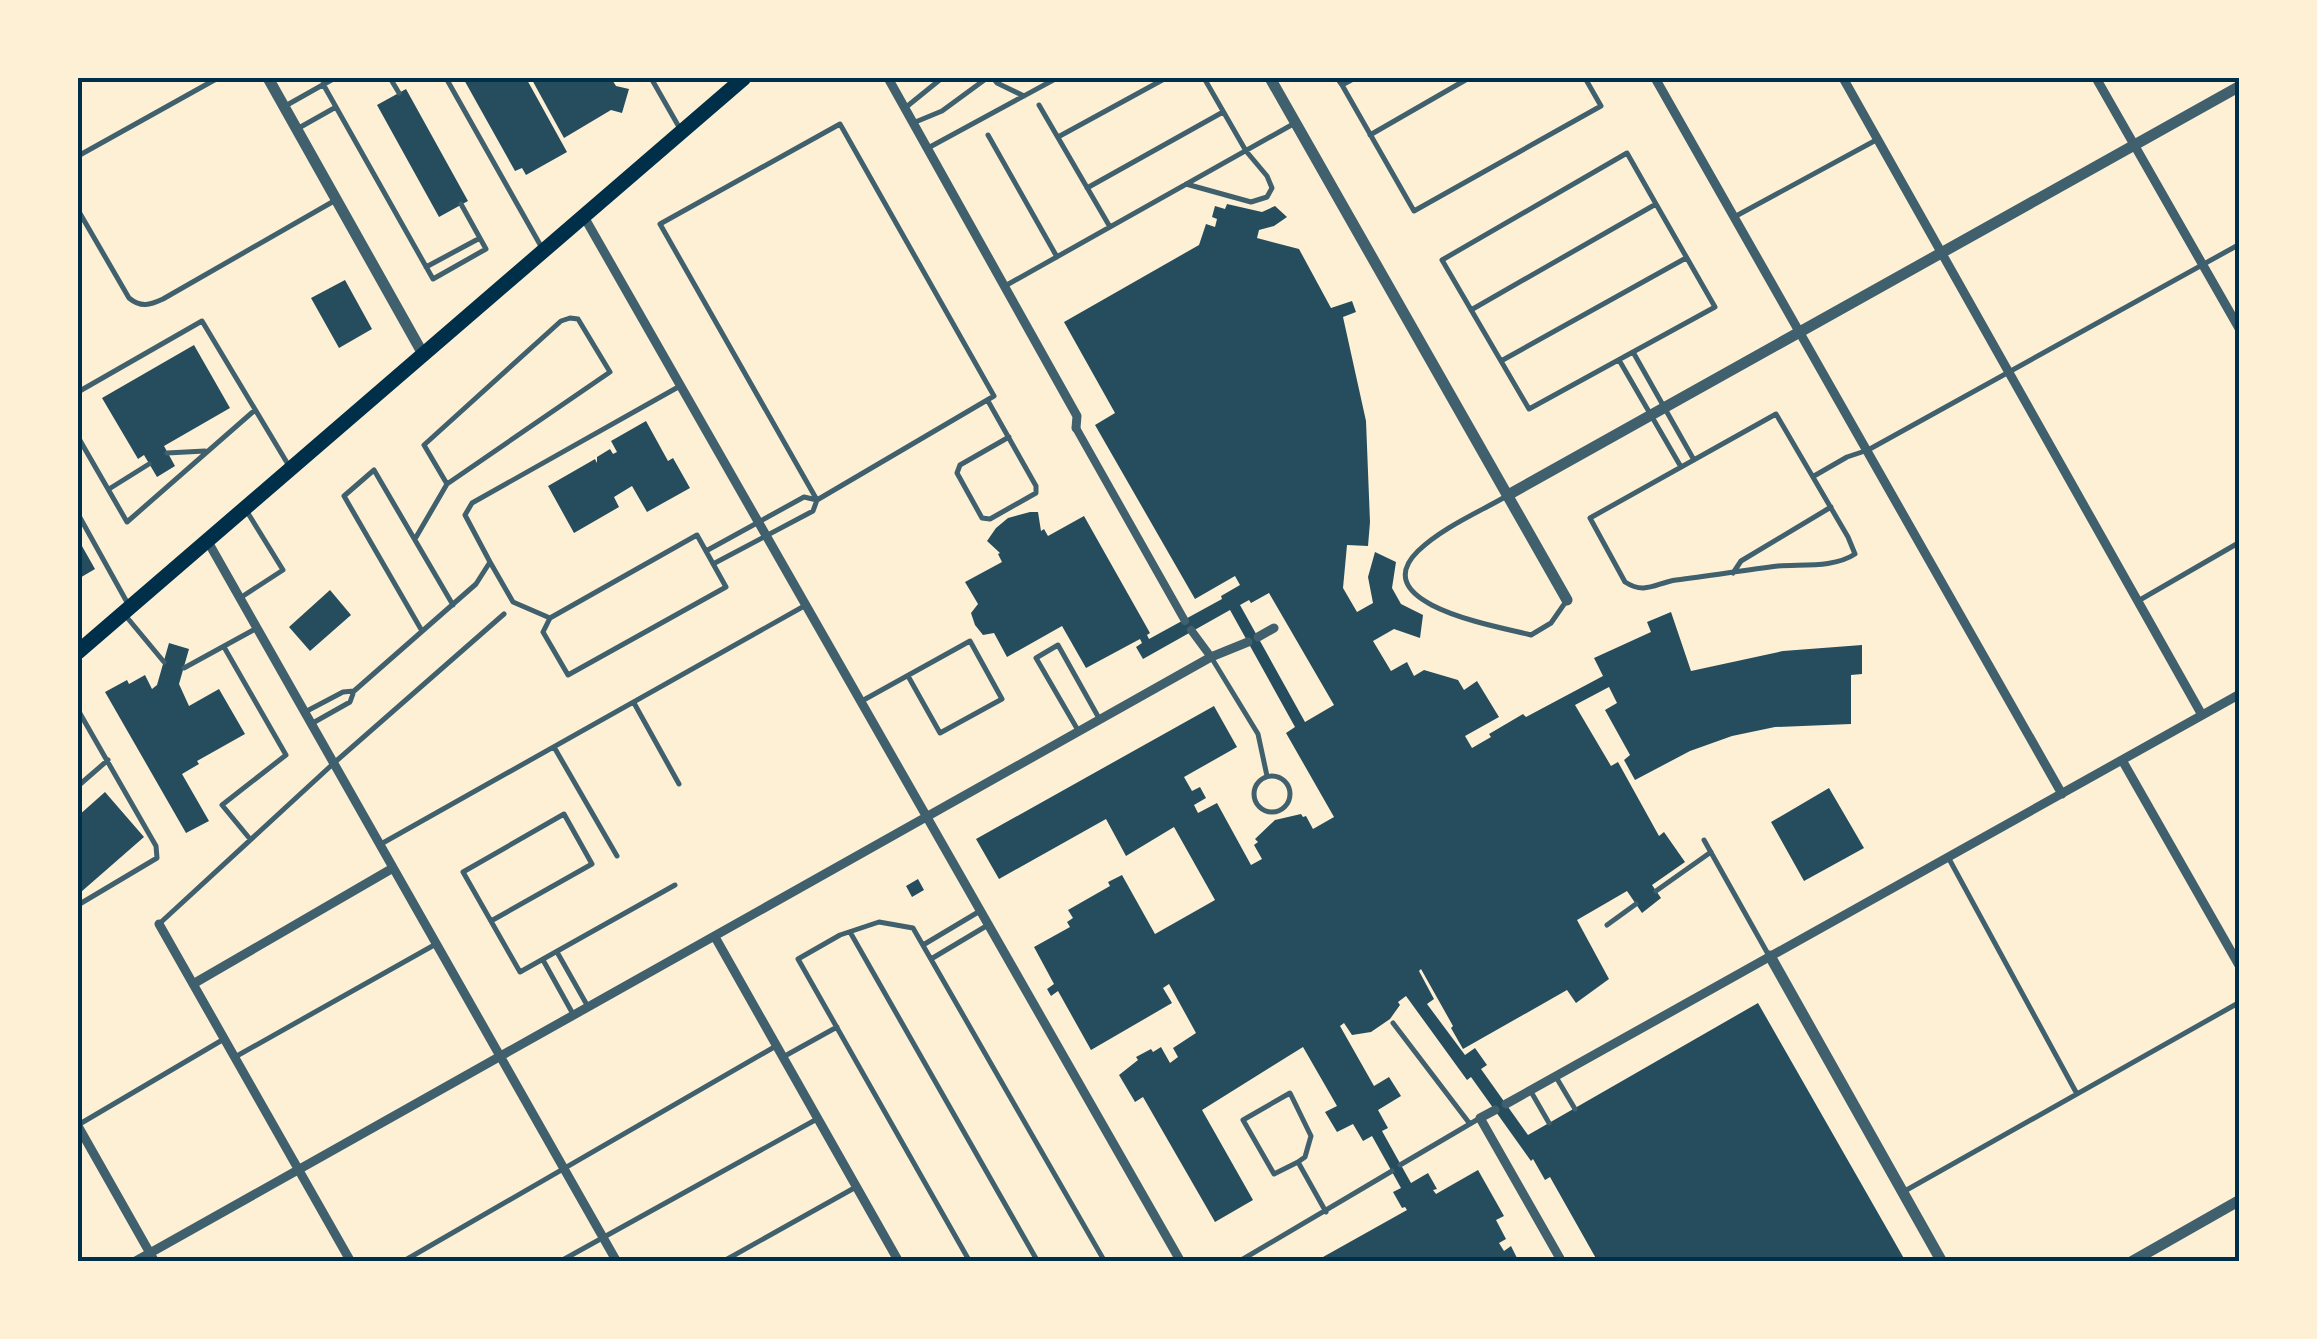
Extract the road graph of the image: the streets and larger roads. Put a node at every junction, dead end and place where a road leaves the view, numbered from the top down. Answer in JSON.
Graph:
{"nodes":[{"id":1,"x":268,"y":78,"type":"edge"},
{"id":2,"x":744,"y":78,"type":"edge"},
{"id":3,"x":888,"y":78,"type":"edge"},
{"id":4,"x":1270,"y":78,"type":"edge"},
{"id":5,"x":1655,"y":78,"type":"edge"},
{"id":6,"x":1843,"y":78,"type":"edge"},
{"id":7,"x":2096,"y":78,"type":"edge"},
{"id":8,"x":2240,"y":86,"type":"edge"},
{"id":9,"x":2134,"y":144,"type":"junction"},
{"id":10,"x":583,"y":215,"type":"junction"},
{"id":11,"x":1942,"y":251,"type":"junction"},
{"id":12,"x":1799,"y":330,"type":"junction"},
{"id":13,"x":2240,"y":330,"type":"edge"},
{"id":14,"x":423,"y":354,"type":"junction"},
{"id":15,"x":1076,"y":428,"type":"joint"},
{"id":16,"x":1508,"y":496,"type":"junction"},
{"id":17,"x":207,"y":540,"type":"junction"},
{"id":18,"x":1566,"y":600,"type":"road end"},
{"id":19,"x":1185,"y":621,"type":"dead end"},
{"id":20,"x":1274,"y":628,"type":"dead end"},
{"id":21,"x":1190,"y":630,"type":"dead end"},
{"id":22,"x":78,"y":652,"type":"edge"},
{"id":23,"x":1211,"y":657,"type":"junction"},
{"id":24,"x":2240,"y":694,"type":"edge"},
{"id":25,"x":2202,"y":715,"type":"junction"},
{"id":26,"x":2122,"y":760,"type":"junction"},
{"id":27,"x":2062,"y":794,"type":"junction"},
{"id":28,"x":926,"y":817,"type":"junction"},
{"id":29,"x":393,"y":868,"type":"junction"},
{"id":30,"x":160,"y":924,"type":"road end"},
{"id":31,"x":715,"y":937,"type":"junction"},
{"id":32,"x":2236,"y":952,"type":"edge"},
{"id":33,"x":1770,"y":956,"type":"junction"},
{"id":34,"x":2240,"y":967,"type":"edge"},
{"id":35,"x":193,"y":984,"type":"junction"},
{"id":36,"x":500,"y":1057,"type":"junction"},
{"id":37,"x":1506,"y":1104,"type":"dead end"},
{"id":38,"x":1494,"y":1110,"type":"dead end"},
{"id":39,"x":78,"y":1125,"type":"edge"},
{"id":40,"x":299,"y":1170,"type":"junction"},
{"id":41,"x":2240,"y":1200,"type":"edge"},
{"id":42,"x":152,"y":1257,"type":"edge"},
{"id":43,"x":134,"y":1262,"type":"edge"},
{"id":44,"x":351,"y":1262,"type":"edge"},
{"id":45,"x":617,"y":1262,"type":"edge"},
{"id":46,"x":899,"y":1262,"type":"edge"},
{"id":47,"x":1181,"y":1262,"type":"edge"},
{"id":48,"x":1562,"y":1262,"type":"edge"},
{"id":49,"x":1942,"y":1262,"type":"edge"},
{"id":50,"x":2131,"y":1262,"type":"edge"}],
"edges":[{"from":1,"to":14,"type":"street"},
{"from":2,"to":10,"type":"main road"},
{"from":3,"to":15,"type":"street"},
{"from":4,"to":16,"type":"street"},
{"from":5,"to":12,"type":"street"},
{"from":6,"to":11,"type":"street"},
{"from":7,"to":9,"type":"street"},
{"from":8,"to":9,"type":"street"},
{"from":9,"to":11,"type":"street"},
{"from":9,"to":13,"type":"street"},
{"from":10,"to":14,"type":"main road"},
{"from":10,"to":28,"type":"street"},
{"from":11,"to":12,"type":"street"},
{"from":11,"to":25,"type":"street"},
{"from":12,"to":16,"type":"street"},
{"from":12,"to":27,"type":"street"},
{"from":14,"to":17,"type":"main road"},
{"from":15,"to":19,"type":"street"},
{"from":16,"to":18,"type":"street"},
{"from":17,"to":22,"type":"main road"},
{"from":17,"to":29,"type":"street"},
{"from":20,"to":23,"type":"street"},
{"from":21,"to":23,"type":"street"},
{"from":23,"to":28,"type":"street"},
{"from":24,"to":25,"type":"street"},
{"from":25,"to":26,"type":"street"},
{"from":26,"to":27,"type":"street"},
{"from":26,"to":32,"type":"street"},
{"from":27,"to":33,"type":"street"},
{"from":28,"to":31,"type":"street"},
{"from":28,"to":47,"type":"street"},
{"from":29,"to":35,"type":"street"},
{"from":29,"to":36,"type":"street"},
{"from":30,"to":35,"type":"street"},
{"from":31,"to":36,"type":"street"},
{"from":31,"to":46,"type":"street"},
{"from":32,"to":34,"type":"street"},
{"from":33,"to":37,"type":"street"},
{"from":33,"to":49,"type":"street"},
{"from":35,"to":40,"type":"street"},
{"from":36,"to":40,"type":"street"},
{"from":36,"to":45,"type":"street"},
{"from":38,"to":48,"type":"street"},
{"from":39,"to":42,"type":"street"},
{"from":40,"to":42,"type":"street"},
{"from":40,"to":44,"type":"street"},
{"from":41,"to":50,"type":"street"},
{"from":42,"to":43,"type":"street"}]}
